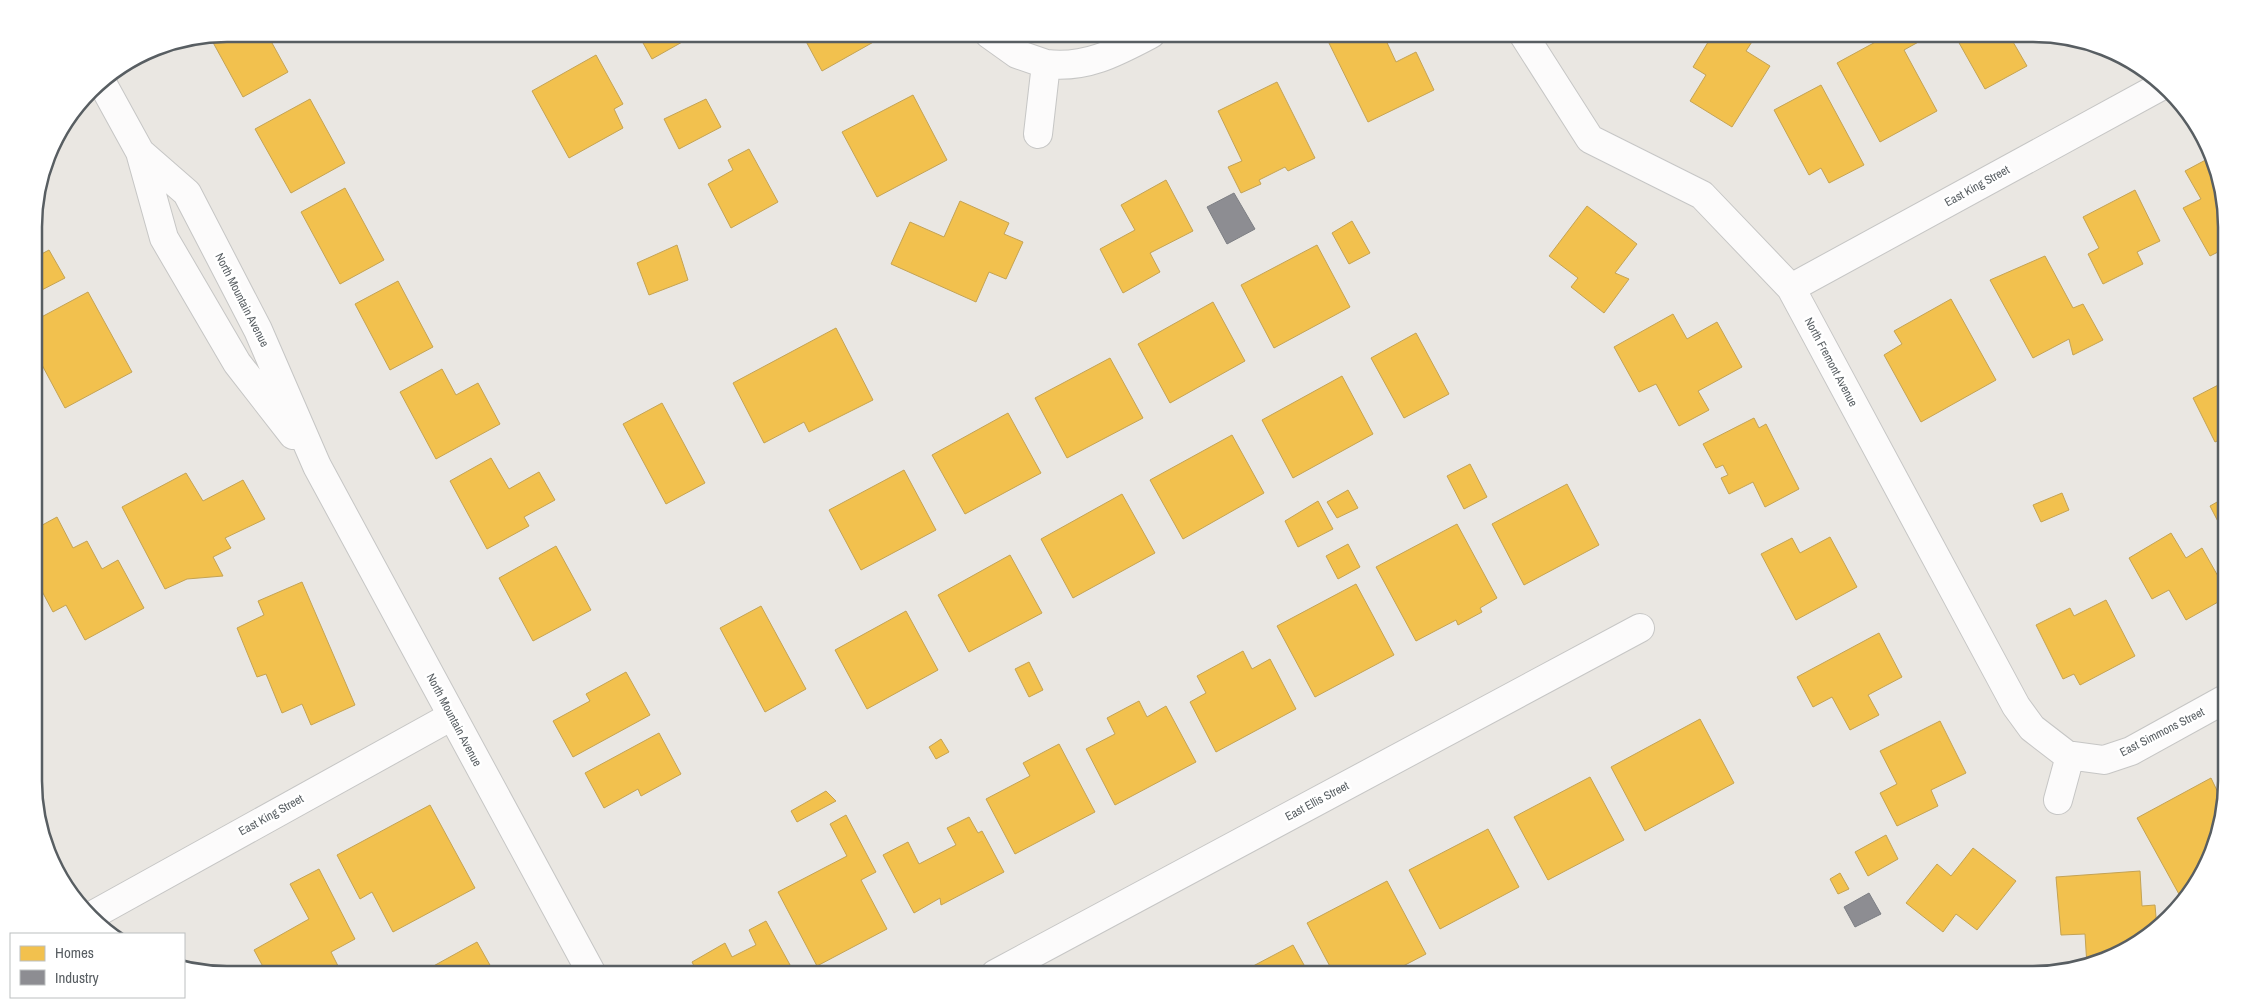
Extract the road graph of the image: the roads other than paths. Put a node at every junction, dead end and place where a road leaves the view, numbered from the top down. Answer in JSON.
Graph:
{"nodes":[{"id":1,"x":1000,"y":42,"type":"edge"},
{"id":2,"x":1134,"y":42,"type":"edge"},
{"id":3,"x":1528,"y":42,"type":"edge"},
{"id":4,"x":1046,"y":64,"type":"junction"},
{"id":5,"x":105,"y":88,"type":"edge"},
{"id":6,"x":2156,"y":89,"type":"edge"},
{"id":7,"x":1038,"y":134,"type":"dead end"},
{"id":8,"x":140,"y":152,"type":"junction"},
{"id":9,"x":1791,"y":288,"type":"junction"},
{"id":10,"x":317,"y":466,"type":"junction"},
{"id":11,"x":1640,"y":628,"type":"dead end"},
{"id":12,"x":2218,"y":703,"type":"edge"},
{"id":13,"x":452,"y":716,"type":"junction"},
{"id":14,"x":2068,"y":756,"type":"junction"},
{"id":15,"x":2058,"y":800,"type":"dead end"},
{"id":16,"x":98,"y":912,"type":"edge"},
{"id":17,"x":588,"y":966,"type":"edge"},
{"id":18,"x":1010,"y":966,"type":"edge"}],
"edges":[{"from":1,"to":4,"type":"street"},
{"from":2,"to":4,"type":"street"},
{"from":3,"to":9,"type":"street","name":"North Fremont Avenue"},
{"from":4,"to":7,"type":"street"},
{"from":5,"to":8,"type":"street","name":"North Mountain Avenue"},
{"from":6,"to":9,"type":"street","name":"East King Street"},
{"from":8,"to":10,"type":"street","name":"North Mountain Avenue"},
{"from":8,"to":10,"type":"street","name":"North Mountain Avenue"},
{"from":9,"to":14,"type":"street","name":"North Fremont Avenue"},
{"from":10,"to":13,"type":"street","name":"North Mountain Avenue"},
{"from":11,"to":18,"type":"street","name":"East Ellis Street"},
{"from":12,"to":14,"type":"street","name":"East Simmons Street"},
{"from":13,"to":16,"type":"street","name":"East King Street"},
{"from":13,"to":17,"type":"street","name":"North Mountain Avenue"},
{"from":14,"to":15,"type":"street"}]}
